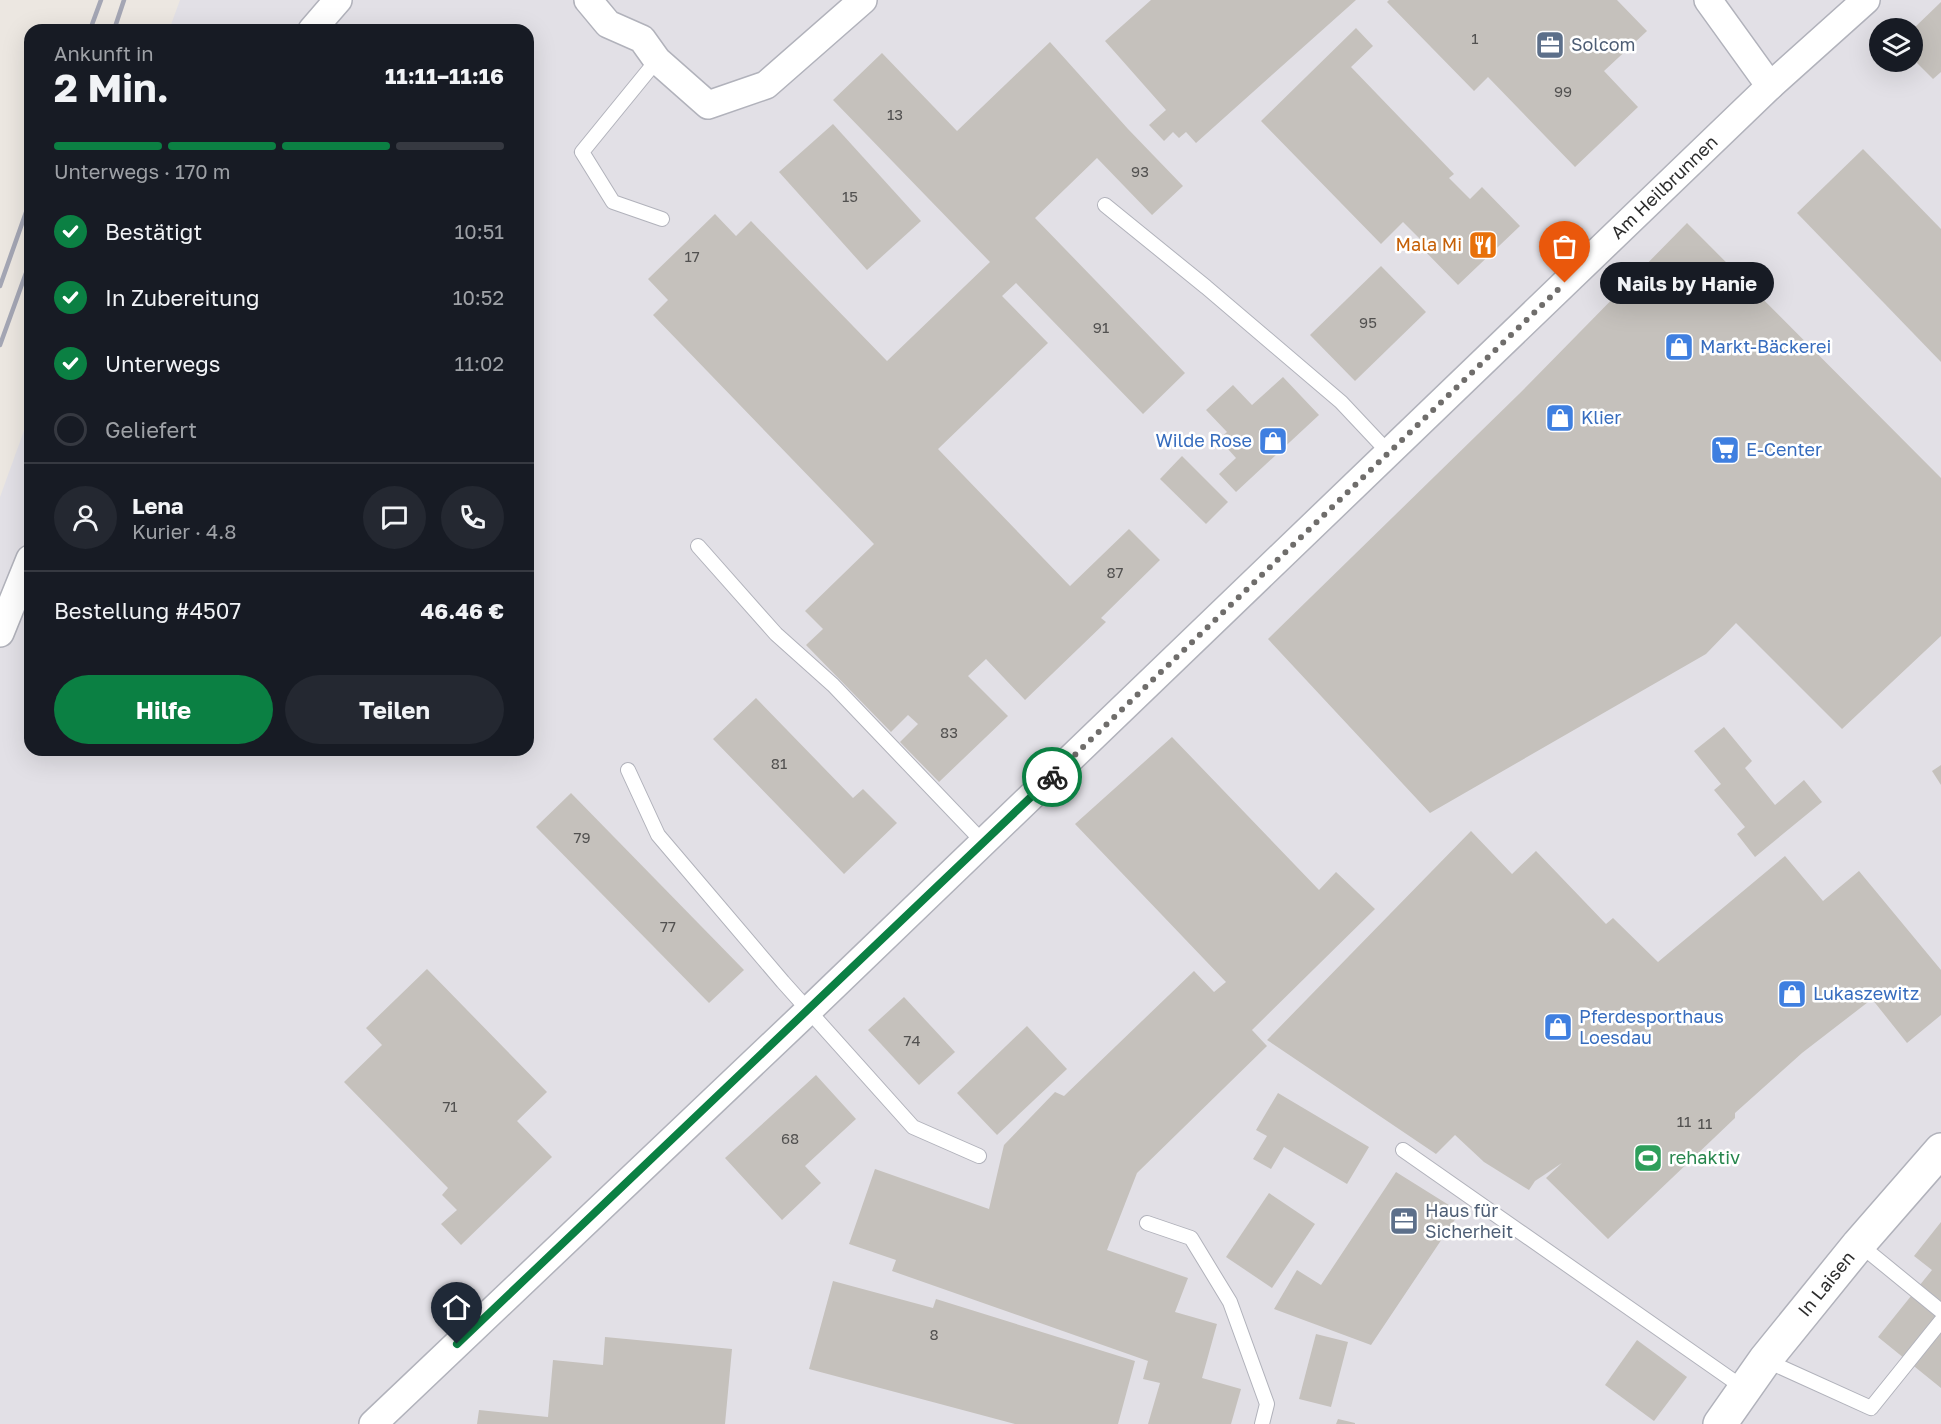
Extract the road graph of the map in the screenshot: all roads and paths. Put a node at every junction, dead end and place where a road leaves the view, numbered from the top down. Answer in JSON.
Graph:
{"nodes":[{"id":1,"x":338,"y":0,"type":"edge"},
{"id":2,"x":588,"y":0,"type":"edge"},
{"id":3,"x":863,"y":0,"type":"edge"},
{"id":4,"x":1708,"y":0,"type":"edge"},
{"id":5,"x":1866,"y":0,"type":"edge"},
{"id":6,"x":317,"y":24,"type":"edge"},
{"id":7,"x":657,"y":60,"type":"junction"},
{"id":8,"x":1770,"y":86,"type":"junction"},
{"id":9,"x":1105,"y":205,"type":"dead end"},
{"id":10,"x":662,"y":219,"type":"dead end"},
{"id":11,"x":1389,"y":453,"type":"junction"},
{"id":12,"x":698,"y":546,"type":"dead end"},
{"id":13,"x":24,"y":574,"type":"edge"},
{"id":14,"x":0,"y":633,"type":"edge"},
{"id":15,"x":628,"y":770,"type":"dead end"},
{"id":16,"x":983,"y":842,"type":"junction"},
{"id":17,"x":809,"y":1010,"type":"junction"},
{"id":18,"x":1403,"y":1150,"type":"dead end"},
{"id":19,"x":1941,"y":1150,"type":"edge"},
{"id":20,"x":980,"y":1156,"type":"dead end"},
{"id":21,"x":1147,"y":1223,"type":"dead end"},
{"id":22,"x":1859,"y":1244,"type":"junction"},
{"id":23,"x":1941,"y":1311,"type":"edge"},
{"id":24,"x":1941,"y":1321,"type":"edge"},
{"id":25,"x":1765,"y":1360,"type":"junction"},
{"id":26,"x":1745,"y":1389,"type":"junction"},
{"id":27,"x":373,"y":1424,"type":"edge"},
{"id":28,"x":1262,"y":1424,"type":"edge"},
{"id":29,"x":1720,"y":1424,"type":"edge"}],
"edges":[{"from":1,"to":6,"type":"street"},
{"from":2,"to":7,"type":"street"},
{"from":3,"to":7,"type":"street"},
{"from":4,"to":8,"type":"street"},
{"from":5,"to":8,"type":"street","name":"Am Heilbrunnen"},
{"from":7,"to":10,"type":"lane"},
{"from":8,"to":11,"type":"street","name":"Am Heilbrunnen"},
{"from":9,"to":11,"type":"lane"},
{"from":11,"to":16,"type":"street","name":"Am Heilbrunnen"},
{"from":12,"to":16,"type":"lane"},
{"from":13,"to":14,"type":"street"},
{"from":15,"to":17,"type":"lane"},
{"from":16,"to":17,"type":"street","name":"Am Heilbrunnen"},
{"from":17,"to":20,"type":"lane"},
{"from":17,"to":27,"type":"street","name":"Am Heilbrunnen"},
{"from":18,"to":26,"type":"lane"},
{"from":19,"to":22,"type":"street","name":"In Laisen"},
{"from":21,"to":28,"type":"lane"},
{"from":22,"to":23,"type":"lane"},
{"from":22,"to":25,"type":"street","name":"In Laisen"},
{"from":24,"to":25,"type":"lane"},
{"from":25,"to":26,"type":"street","name":"In Laisen"},
{"from":26,"to":29,"type":"street","name":"In Laisen"}]}
